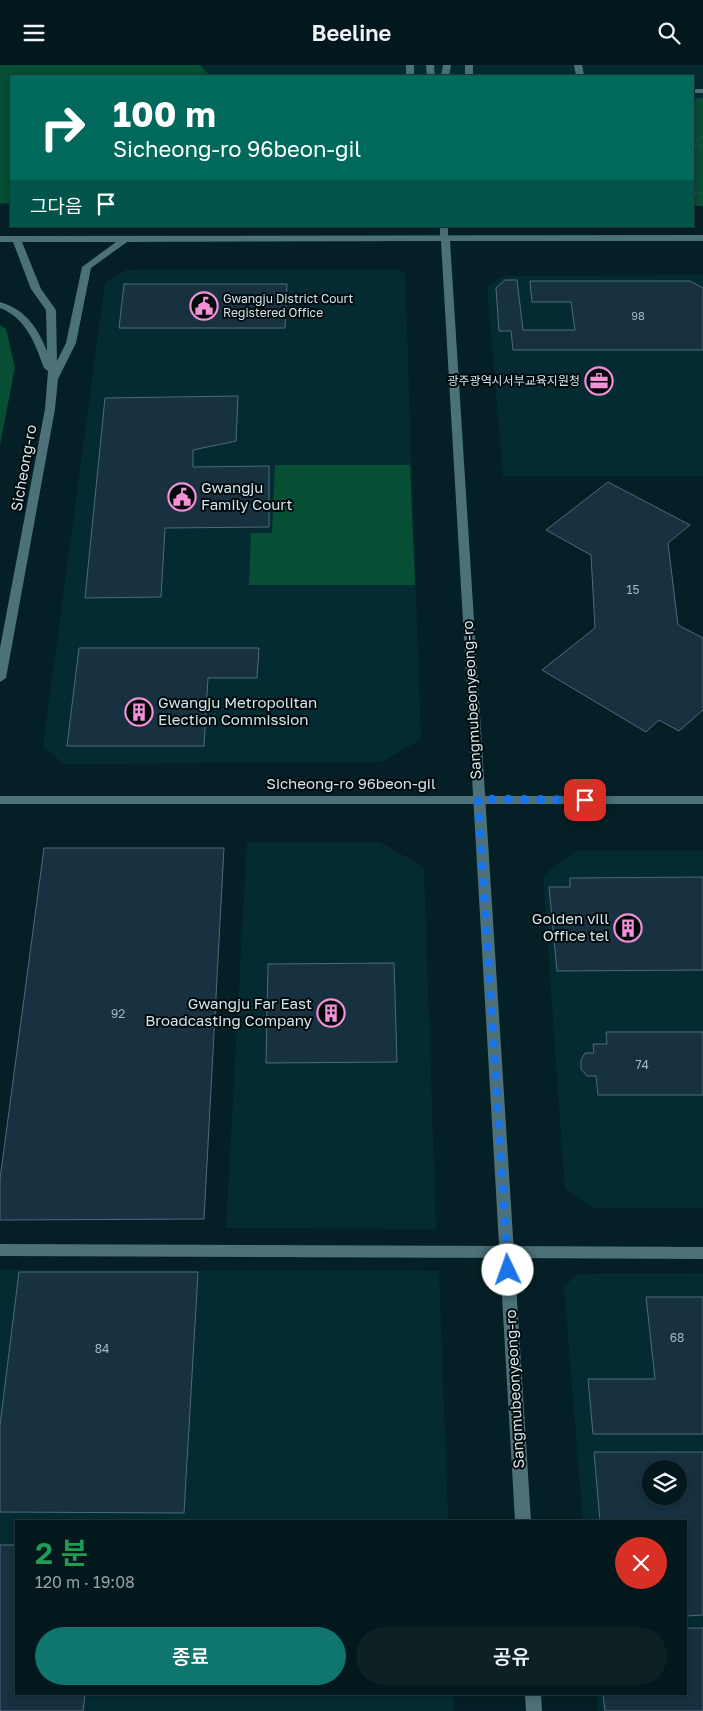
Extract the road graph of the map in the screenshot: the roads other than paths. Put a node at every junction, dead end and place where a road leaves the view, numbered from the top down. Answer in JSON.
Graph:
{"nodes":[{"id":1,"x":444,"y":232,"type":"edge"},
{"id":2,"x":703,"y":238,"type":"edge"},
{"id":3,"x":0,"y":239,"type":"edge"},
{"id":4,"x":16,"y":239,"type":"junction"},
{"id":5,"x":125,"y":239,"type":"junction"},
{"id":6,"x":0,"y":305,"type":"edge"},
{"id":7,"x":53,"y":380,"type":"junction"},
{"id":8,"x":0,"y":678,"type":"edge"},
{"id":9,"x":478,"y":799,"type":"junction"},
{"id":10,"x":0,"y":800,"type":"edge"},
{"id":11,"x":703,"y":800,"type":"edge"},
{"id":12,"x":0,"y":1250,"type":"edge"},
{"id":13,"x":507,"y":1252,"type":"junction"},
{"id":14,"x":703,"y":1253,"type":"edge"},
{"id":15,"x":523,"y":1520,"type":"edge"},
{"id":16,"x":532,"y":1695,"type":"edge"},
{"id":17,"x":534,"y":1711,"type":"edge"}],
"edges":[{"from":1,"to":2,"type":"street"},
{"from":1,"to":5,"type":"street"},
{"from":1,"to":9,"type":"street","name":"Sangmubeonyeong-ro"},
{"from":3,"to":4,"type":"street"},
{"from":4,"to":5,"type":"street"},
{"from":4,"to":7,"type":"street","name":"Sicheong-ro"},
{"from":5,"to":7,"type":"street","name":"Sicheong-ro"},
{"from":6,"to":7,"type":"street","name":"Sicheong-ro"},
{"from":7,"to":8,"type":"street","name":"Sicheong-ro"},
{"from":9,"to":10,"type":"street","name":"Sicheong-ro 96beon-gil"},
{"from":9,"to":11,"type":"street","name":"Sicheong-ro 96beon-gil"},
{"from":9,"to":13,"type":"street","name":"Sangmubeonyeong-ro"},
{"from":12,"to":13,"type":"street"},
{"from":13,"to":14,"type":"street"},
{"from":13,"to":15,"type":"street","name":"Sangmubeonyeong-ro"},
{"from":16,"to":17,"type":"street"}]}
